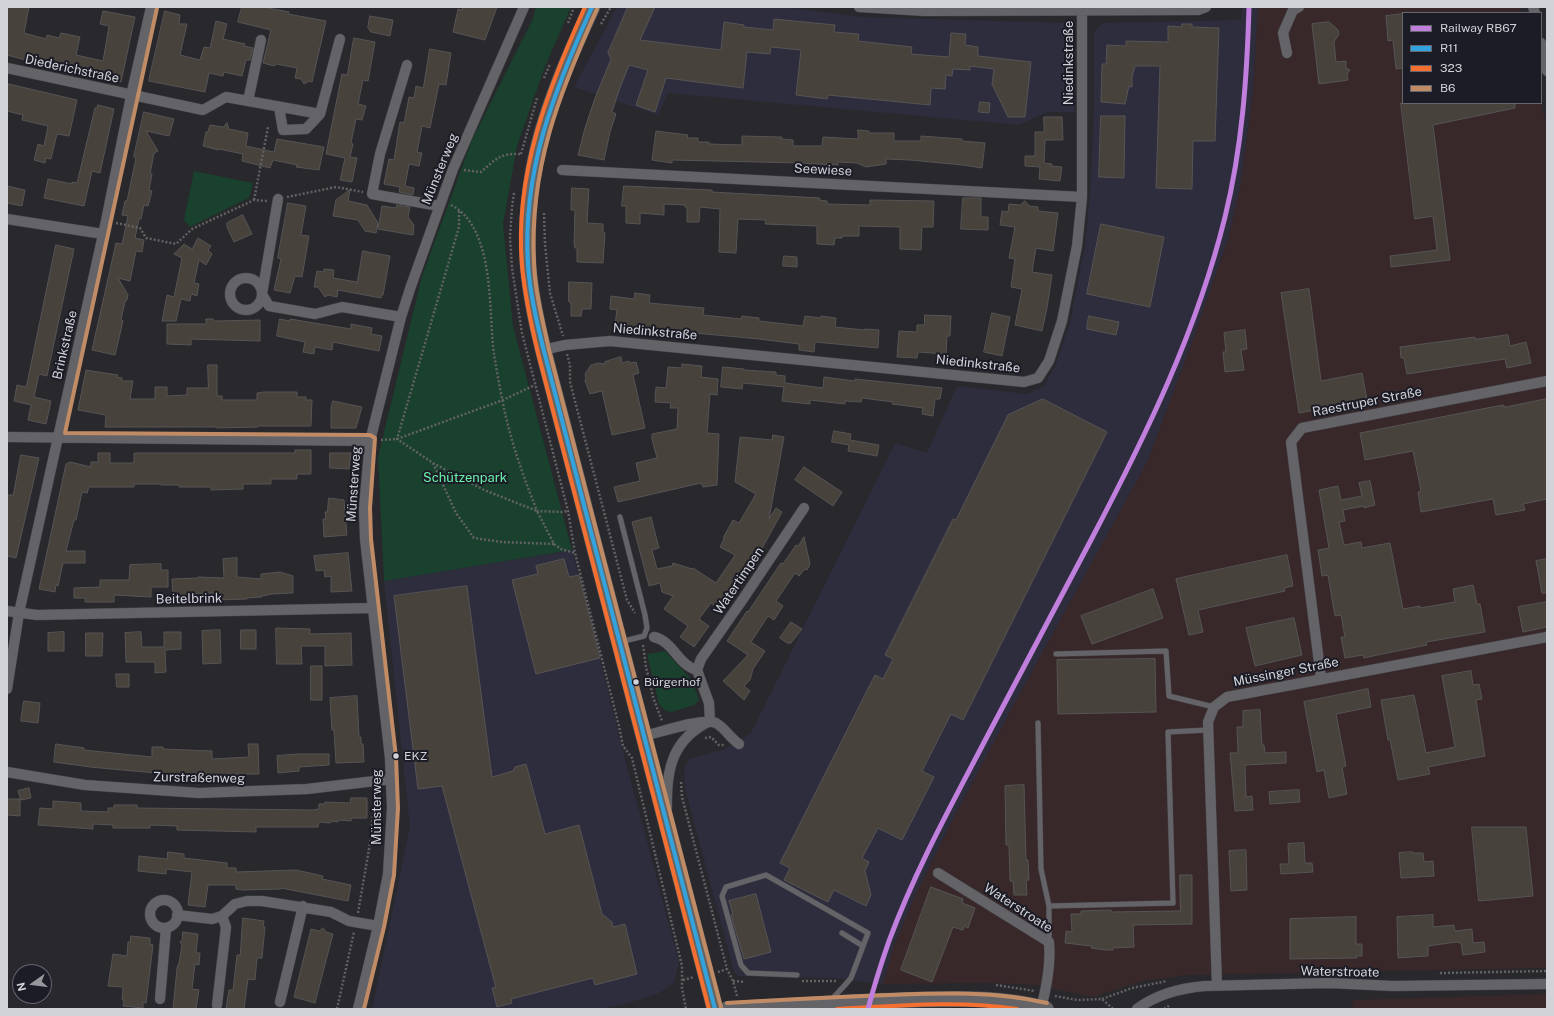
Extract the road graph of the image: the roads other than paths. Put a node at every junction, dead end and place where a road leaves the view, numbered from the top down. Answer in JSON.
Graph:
{"nodes":[{"id":1,"x":152,"y":7,"type":"edge"},
{"id":2,"x":524,"y":7,"type":"edge"},
{"id":3,"x":592,"y":7,"type":"edge"},
{"id":4,"x":859,"y":7,"type":"edge"},
{"id":5,"x":1206,"y":7,"type":"edge"},
{"id":6,"x":1299,"y":7,"type":"edge"},
{"id":7,"x":1082,"y":11,"type":"junction"},
{"id":8,"x":340,"y":39,"type":"dead end"},
{"id":9,"x":261,"y":40,"type":"dead end"},
{"id":10,"x":1543,"y":45,"type":"edge"},
{"id":11,"x":1287,"y":54,"type":"dead end"},
{"id":12,"x":407,"y":65,"type":"dead end"},
{"id":13,"x":7,"y":68,"type":"edge"},
{"id":14,"x":1547,"y":70,"type":"edge"},
{"id":15,"x":131,"y":96,"type":"junction"},
{"id":16,"x":248,"y":101,"type":"junction"},
{"id":17,"x":279,"y":107,"type":"junction"},
{"id":18,"x":320,"y":114,"type":"junction"},
{"id":19,"x":562,"y":170,"type":"dead end"},
{"id":20,"x":1082,"y":196,"type":"junction"},
{"id":21,"x":278,"y":199,"type":"road end"},
{"id":22,"x":439,"y":206,"type":"junction"},
{"id":23,"x":7,"y":219,"type":"edge"},
{"id":24,"x":103,"y":234,"type":"junction"},
{"id":25,"x":401,"y":317,"type":"junction"},
{"id":26,"x":543,"y":350,"type":"junction"},
{"id":27,"x":1547,"y":381,"type":"edge"},
{"id":28,"x":7,"y":437,"type":"edge"},
{"id":29,"x":58,"y":439,"type":"junction"},
{"id":30,"x":370,"y":440,"type":"junction"},
{"id":31,"x":804,"y":508,"type":"dead end"},
{"id":32,"x":620,"y":517,"type":"dead end"},
{"id":33,"x":372,"y":608,"type":"junction"},
{"id":34,"x":7,"y":611,"type":"edge"},
{"id":35,"x":19,"y":613,"type":"junction"},
{"id":36,"x":654,"y":637,"type":"dead end"},
{"id":37,"x":1547,"y":637,"type":"edge"},
{"id":38,"x":619,"y":642,"type":"junction"},
{"id":39,"x":1056,"y":654,"type":"dead end"},
{"id":40,"x":697,"y":670,"type":"junction"},
{"id":41,"x":1321,"y":678,"type":"junction"},
{"id":42,"x":7,"y":689,"type":"edge"},
{"id":43,"x":1214,"y":707,"type":"junction"},
{"id":44,"x":710,"y":721,"type":"junction"},
{"id":45,"x":1038,"y":723,"type":"dead end"},
{"id":46,"x":1208,"y":730,"type":"junction"},
{"id":47,"x":644,"y":736,"type":"junction"},
{"id":48,"x":736,"y":742,"type":"road end"},
{"id":49,"x":7,"y":772,"type":"edge"},
{"id":50,"x":392,"y":779,"type":"junction"},
{"id":51,"x":671,"y":839,"type":"junction"},
{"id":52,"x":938,"y":873,"type":"dead end"},
{"id":53,"x":303,"y":906,"type":"junction"},
{"id":54,"x":1049,"y":906,"type":"junction"},
{"id":55,"x":177,"y":915,"type":"junction"},
{"id":56,"x":222,"y":916,"type":"junction"},
{"id":57,"x":378,"y":926,"type":"junction"},
{"id":58,"x":166,"y":928,"type":"junction"},
{"id":59,"x":842,"y":932,"type":"dead end"},
{"id":60,"x":1049,"y":942,"type":"junction"},
{"id":61,"x":863,"y":946,"type":"junction"},
{"id":62,"x":797,"y":975,"type":"dead end"},
{"id":63,"x":1547,"y":984,"type":"edge"},
{"id":64,"x":1217,"y":985,"type":"junction"},
{"id":65,"x":160,"y":999,"type":"dead end"},
{"id":66,"x":280,"y":1002,"type":"dead end"},
{"id":67,"x":828,"y":1002,"type":"junction"},
{"id":68,"x":217,"y":1005,"type":"dead end"},
{"id":69,"x":786,"y":1007,"type":"edge"},
{"id":70,"x":1043,"y":1008,"type":"edge"},
{"id":71,"x":358,"y":1009,"type":"edge"},
{"id":72,"x":715,"y":1009,"type":"edge"},
{"id":73,"x":734,"y":1009,"type":"edge"},
{"id":74,"x":1137,"y":1009,"type":"edge"}],
"edges":[{"from":1,"to":15,"type":"street","name":"Brinkstraße"},
{"from":2,"to":22,"type":"street","name":"Münsterweg"},
{"from":3,"to":26,"type":"main road"},
{"from":4,"to":7,"type":"street"},
{"from":5,"to":7,"type":"street"},
{"from":6,"to":11,"type":"street"},
{"from":7,"to":20,"type":"street","name":"Niedinkstraße"},
{"from":8,"to":18,"type":"street"},
{"from":9,"to":16,"type":"street"},
{"from":10,"to":14,"type":"street"},
{"from":12,"to":22,"type":"street"},
{"from":13,"to":15,"type":"street","name":"Diederichstraße"},
{"from":15,"to":16,"type":"street","name":"Diederichstraße"},
{"from":15,"to":24,"type":"street","name":"Brinkstraße"},
{"from":16,"to":17,"type":"street","name":"Diederichstraße"},
{"from":17,"to":18,"type":"street","name":"Diederichstraße"},
{"from":17,"to":18,"type":"street"},
{"from":19,"to":20,"type":"street","name":"Seewiese"},
{"from":20,"to":26,"type":"street","name":"Niedinkstraße"},
{"from":21,"to":25,"type":"street"},
{"from":22,"to":25,"type":"street","name":"Münsterweg"},
{"from":23,"to":24,"type":"street"},
{"from":24,"to":29,"type":"street","name":"Brinkstraße"},
{"from":25,"to":30,"type":"street","name":"Münsterweg"},
{"from":26,"to":38,"type":"main road"},
{"from":27,"to":41,"type":"street","name":"Raestruper Straße"},
{"from":28,"to":29,"type":"street"},
{"from":29,"to":30,"type":"street"},
{"from":29,"to":35,"type":"street","name":"Brinkstraße"},
{"from":30,"to":33,"type":"street","name":"Münsterweg"},
{"from":31,"to":40,"type":"street","name":"Watertimpen"},
{"from":32,"to":38,"type":"lane"},
{"from":33,"to":35,"type":"street","name":"Beitelbrink"},
{"from":33,"to":50,"type":"street","name":"Münsterweg"},
{"from":34,"to":35,"type":"street","name":"Beitelbrink"},
{"from":35,"to":42,"type":"street","name":"Brinkstraße"},
{"from":36,"to":40,"type":"street"},
{"from":37,"to":41,"type":"street","name":"Müssinger Straße"},
{"from":38,"to":47,"type":"main road"},
{"from":39,"to":43,"type":"lane"},
{"from":40,"to":44,"type":"street"},
{"from":41,"to":43,"type":"street","name":"Müssinger Straße"},
{"from":43,"to":46,"type":"street"},
{"from":44,"to":47,"type":"street"},
{"from":44,"to":48,"type":"street"},
{"from":44,"to":51,"type":"street"},
{"from":45,"to":54,"type":"lane"},
{"from":46,"to":54,"type":"lane"},
{"from":46,"to":64,"type":"street"},
{"from":47,"to":51,"type":"main road"},
{"from":49,"to":50,"type":"street","name":"Zurstraßenweg"},
{"from":50,"to":57,"type":"street","name":"Münsterweg"},
{"from":51,"to":72,"type":"main road"},
{"from":52,"to":60,"type":"street","name":"Waterstroate"},
{"from":53,"to":56,"type":"street"},
{"from":53,"to":57,"type":"street"},
{"from":53,"to":66,"type":"street"},
{"from":54,"to":60,"type":"lane"},
{"from":55,"to":56,"type":"street"},
{"from":55,"to":58,"type":"street"},
{"from":55,"to":58,"type":"street"},
{"from":56,"to":68,"type":"street"},
{"from":57,"to":71,"type":"street","name":"Münsterweg"},
{"from":58,"to":65,"type":"street"},
{"from":59,"to":61,"type":"lane"},
{"from":60,"to":70,"type":"street","name":"Waterstroate"},
{"from":61,"to":62,"type":"lane"},
{"from":61,"to":67,"type":"lane"},
{"from":63,"to":64,"type":"street","name":"Waterstroate"},
{"from":64,"to":74,"type":"street","name":"Waterstroate"},
{"from":67,"to":69,"type":"street"},
{"from":67,"to":70,"type":"street"},
{"from":69,"to":73,"type":"street"}]}
